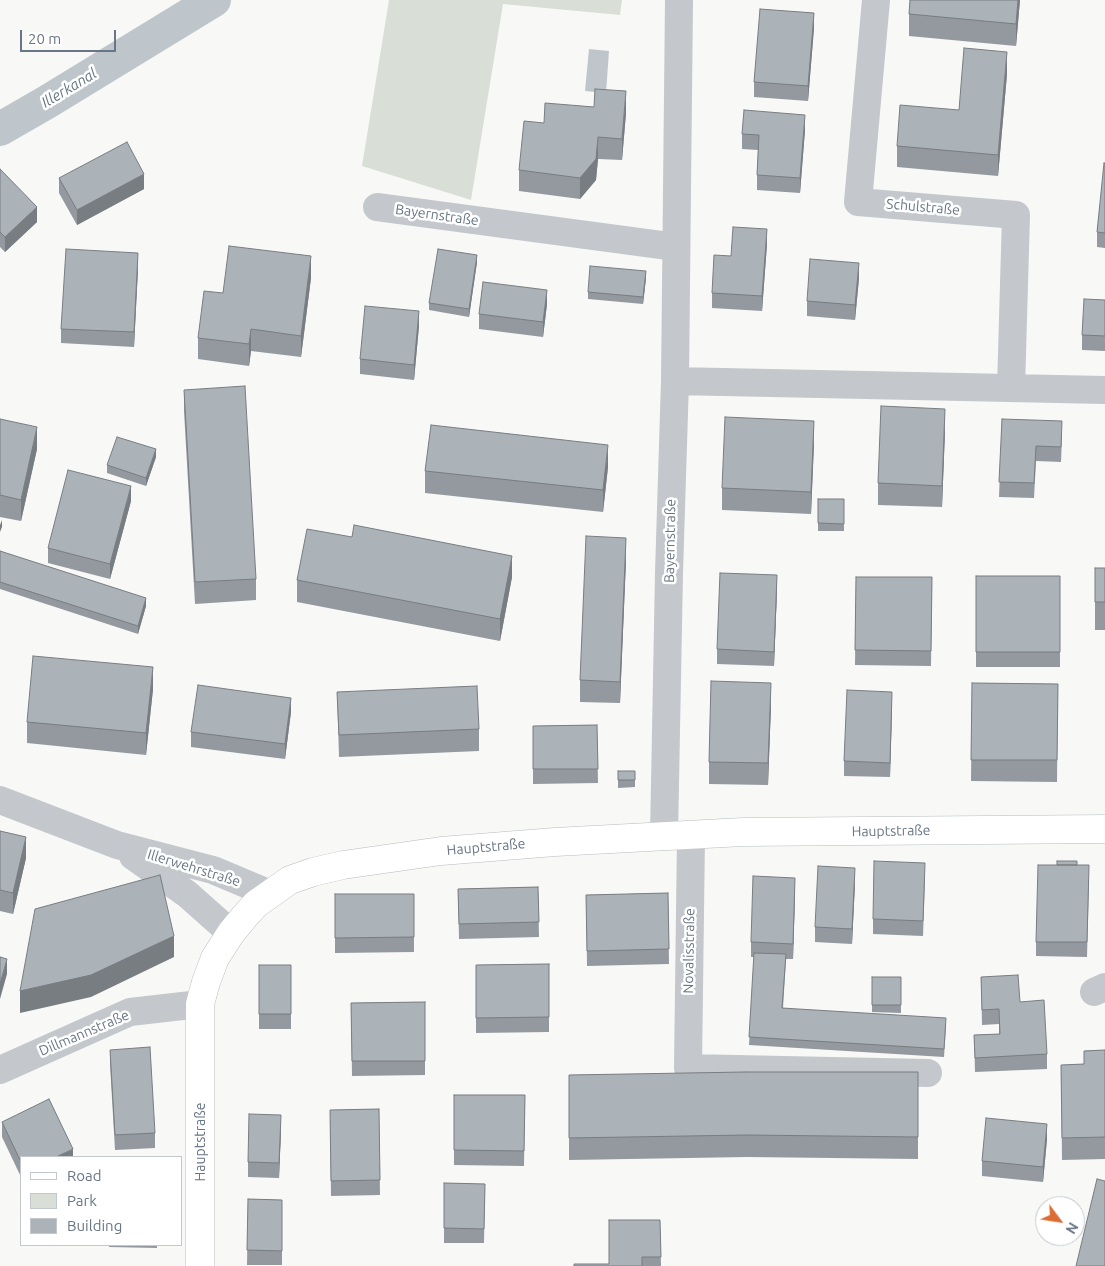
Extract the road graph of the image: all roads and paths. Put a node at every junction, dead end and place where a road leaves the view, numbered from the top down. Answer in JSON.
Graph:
{"nodes":[{"id":1,"x":679,"y":0,"type":"edge"},
{"id":2,"x":876,"y":0,"type":"edge"},
{"id":3,"x":377,"y":207,"type":"dead end"},
{"id":4,"x":676,"y":247,"type":"junction"},
{"id":5,"x":675,"y":381,"type":"junction"},
{"id":6,"x":1011,"y":388,"type":"junction"},
{"id":7,"x":1105,"y":390,"type":"edge"},
{"id":8,"x":0,"y":800,"type":"edge"},
{"id":9,"x":1105,"y":829,"type":"edge"},
{"id":10,"x":691,"y":835,"type":"junction"},
{"id":11,"x":664,"y":836,"type":"junction"},
{"id":12,"x":118,"y":844,"type":"junction"},
{"id":13,"x":270,"y":894,"type":"junction"},
{"id":14,"x":231,"y":933,"type":"junction"},
{"id":15,"x":200,"y":1004,"type":"junction"},
{"id":16,"x":0,"y":1070,"type":"edge"},
{"id":17,"x":928,"y":1073,"type":"dead end"},
{"id":18,"x":200,"y":1266,"type":"edge"}],
"edges":[{"from":1,"to":4,"type":"street","name":"Bayernstraße"},
{"from":2,"to":6,"type":"street","name":"Schulstraße"},
{"from":3,"to":4,"type":"street","name":"Bayernstraße"},
{"from":4,"to":5,"type":"street","name":"Bayernstraße"},
{"from":5,"to":6,"type":"street"},
{"from":5,"to":11,"type":"street","name":"Bayernstraße"},
{"from":6,"to":7,"type":"street"},
{"from":8,"to":12,"type":"street","name":"Illerwehrstraße"},
{"from":9,"to":10,"type":"main road","name":"Hauptstraße"},
{"from":10,"to":11,"type":"main road","name":"Hauptstraße"},
{"from":10,"to":17,"type":"street","name":"Novalisstraße"},
{"from":11,"to":13,"type":"main road","name":"Hauptstraße"},
{"from":12,"to":13,"type":"street","name":"Illerwehrstraße"},
{"from":12,"to":14,"type":"street","name":"Illerwehrstraße"},
{"from":13,"to":14,"type":"main road","name":"Hauptstraße"},
{"from":14,"to":15,"type":"main road","name":"Hauptstraße"},
{"from":15,"to":16,"type":"street","name":"Dillmannstraße"},
{"from":15,"to":18,"type":"main road","name":"Hauptstraße"}]}
